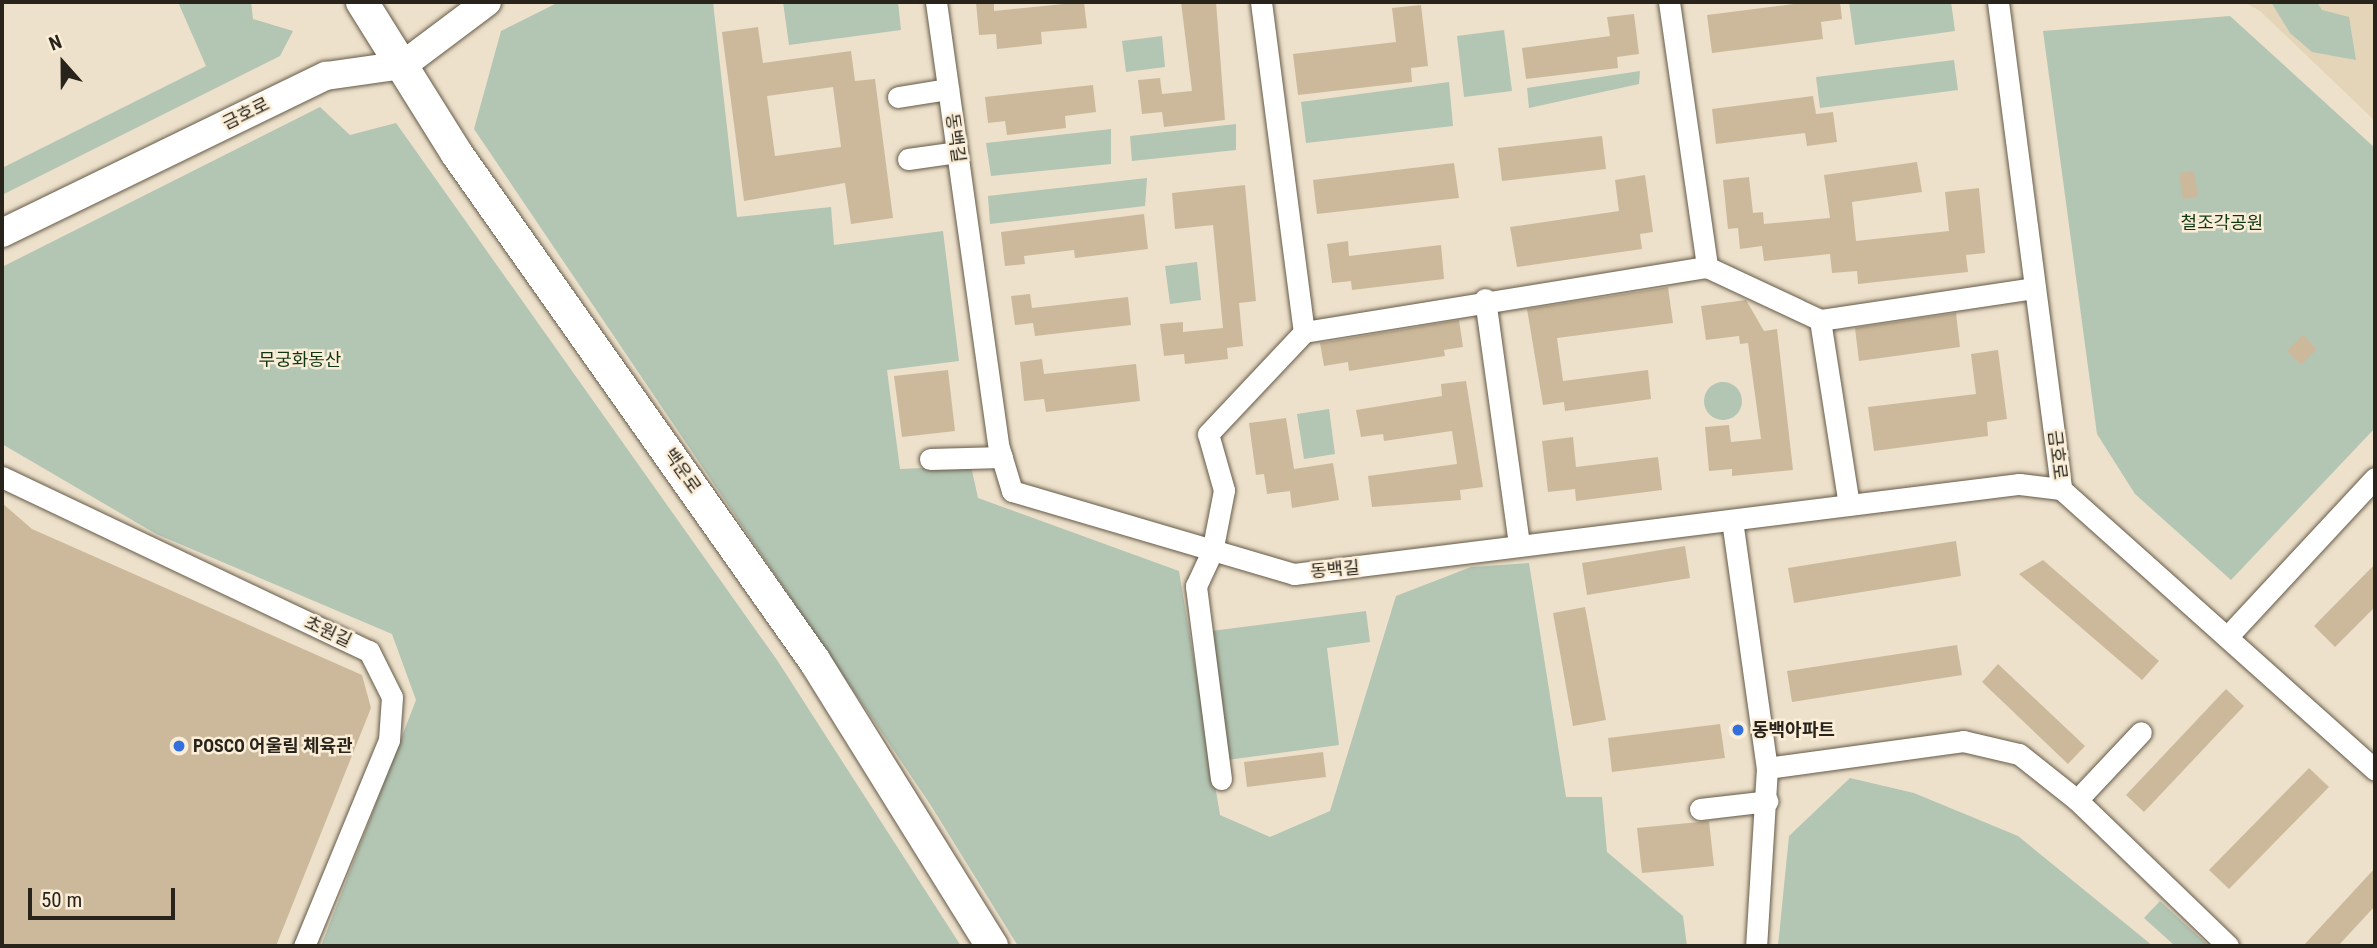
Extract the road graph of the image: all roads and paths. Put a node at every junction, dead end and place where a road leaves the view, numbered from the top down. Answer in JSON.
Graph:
{"nodes":[{"id":1,"x":362,"y":2,"type":"edge"},
{"id":2,"x":487,"y":2,"type":"edge"},
{"id":3,"x":936,"y":2,"type":"edge"},
{"id":4,"x":1261,"y":2,"type":"edge"},
{"id":5,"x":1669,"y":2,"type":"edge"},
{"id":6,"x":1998,"y":2,"type":"edge"},
{"id":7,"x":403,"y":65,"type":"junction"},
{"id":8,"x":948,"y":89,"type":"junction"},
{"id":9,"x":898,"y":97,"type":"dead end"},
{"id":10,"x":957,"y":152,"type":"junction"},
{"id":11,"x":908,"y":159,"type":"dead end"},
{"id":12,"x":2,"y":233,"type":"edge"},
{"id":13,"x":1707,"y":267,"type":"junction"},
{"id":14,"x":2035,"y":288,"type":"junction"},
{"id":15,"x":1485,"y":299,"type":"junction"},
{"id":16,"x":1820,"y":320,"type":"junction"},
{"id":17,"x":1304,"y":332,"type":"junction"},
{"id":18,"x":1002,"y":457,"type":"junction"},
{"id":19,"x":930,"y":459,"type":"dead end"},
{"id":20,"x":2,"y":477,"type":"edge"},
{"id":21,"x":2061,"y":489,"type":"junction"},
{"id":22,"x":2370,"y":492,"type":"edge"},
{"id":23,"x":1849,"y":505,"type":"junction"},
{"id":24,"x":1732,"y":520,"type":"junction"},
{"id":25,"x":1519,"y":545,"type":"junction"},
{"id":26,"x":1212,"y":552,"type":"junction"},
{"id":27,"x":2227,"y":637,"type":"junction"},
{"id":28,"x":2141,"y":732,"type":"dead end"},
{"id":29,"x":1767,"y":768,"type":"junction"},
{"id":30,"x":2375,"y":770,"type":"edge"},
{"id":31,"x":1222,"y":779,"type":"dead end"},
{"id":32,"x":2077,"y":800,"type":"junction"},
{"id":33,"x":1768,"y":801,"type":"junction"},
{"id":34,"x":1700,"y":809,"type":"dead end"},
{"id":35,"x":304,"y":946,"type":"edge"},
{"id":36,"x":992,"y":946,"type":"edge"},
{"id":37,"x":1756,"y":946,"type":"edge"},
{"id":38,"x":2228,"y":946,"type":"edge"}],
"edges":[{"from":1,"to":7,"type":"main road","name":"백운로"},
{"from":2,"to":7,"type":"street","name":"금호로"},
{"from":3,"to":8,"type":"street","name":"동백길"},
{"from":4,"to":17,"type":"street"},
{"from":5,"to":13,"type":"street"},
{"from":6,"to":14,"type":"street","name":"금호로"},
{"from":7,"to":12,"type":"street","name":"금호로"},
{"from":7,"to":36,"type":"main road","name":"백운로"},
{"from":8,"to":9,"type":"street"},
{"from":8,"to":10,"type":"street","name":"동백길"},
{"from":10,"to":11,"type":"street"},
{"from":10,"to":18,"type":"street","name":"동백길"},
{"from":13,"to":15,"type":"street"},
{"from":13,"to":16,"type":"street"},
{"from":14,"to":16,"type":"street"},
{"from":14,"to":21,"type":"street","name":"금호로"},
{"from":15,"to":17,"type":"street"},
{"from":15,"to":25,"type":"street"},
{"from":16,"to":23,"type":"street"},
{"from":17,"to":26,"type":"street"},
{"from":18,"to":19,"type":"street"},
{"from":18,"to":26,"type":"street","name":"동백길"},
{"from":20,"to":35,"type":"street","name":"초원길"},
{"from":21,"to":23,"type":"street","name":"동백길"},
{"from":21,"to":27,"type":"street","name":"금호로"},
{"from":22,"to":27,"type":"street"},
{"from":23,"to":24,"type":"street","name":"동백길"},
{"from":24,"to":25,"type":"street","name":"동백길"},
{"from":24,"to":29,"type":"street"},
{"from":25,"to":26,"type":"street","name":"동백길"},
{"from":26,"to":31,"type":"street"},
{"from":27,"to":30,"type":"street","name":"금호로"},
{"from":28,"to":32,"type":"street"},
{"from":29,"to":32,"type":"street"},
{"from":29,"to":33,"type":"street"},
{"from":32,"to":38,"type":"street"},
{"from":33,"to":34,"type":"street"},
{"from":33,"to":37,"type":"street"}]}
